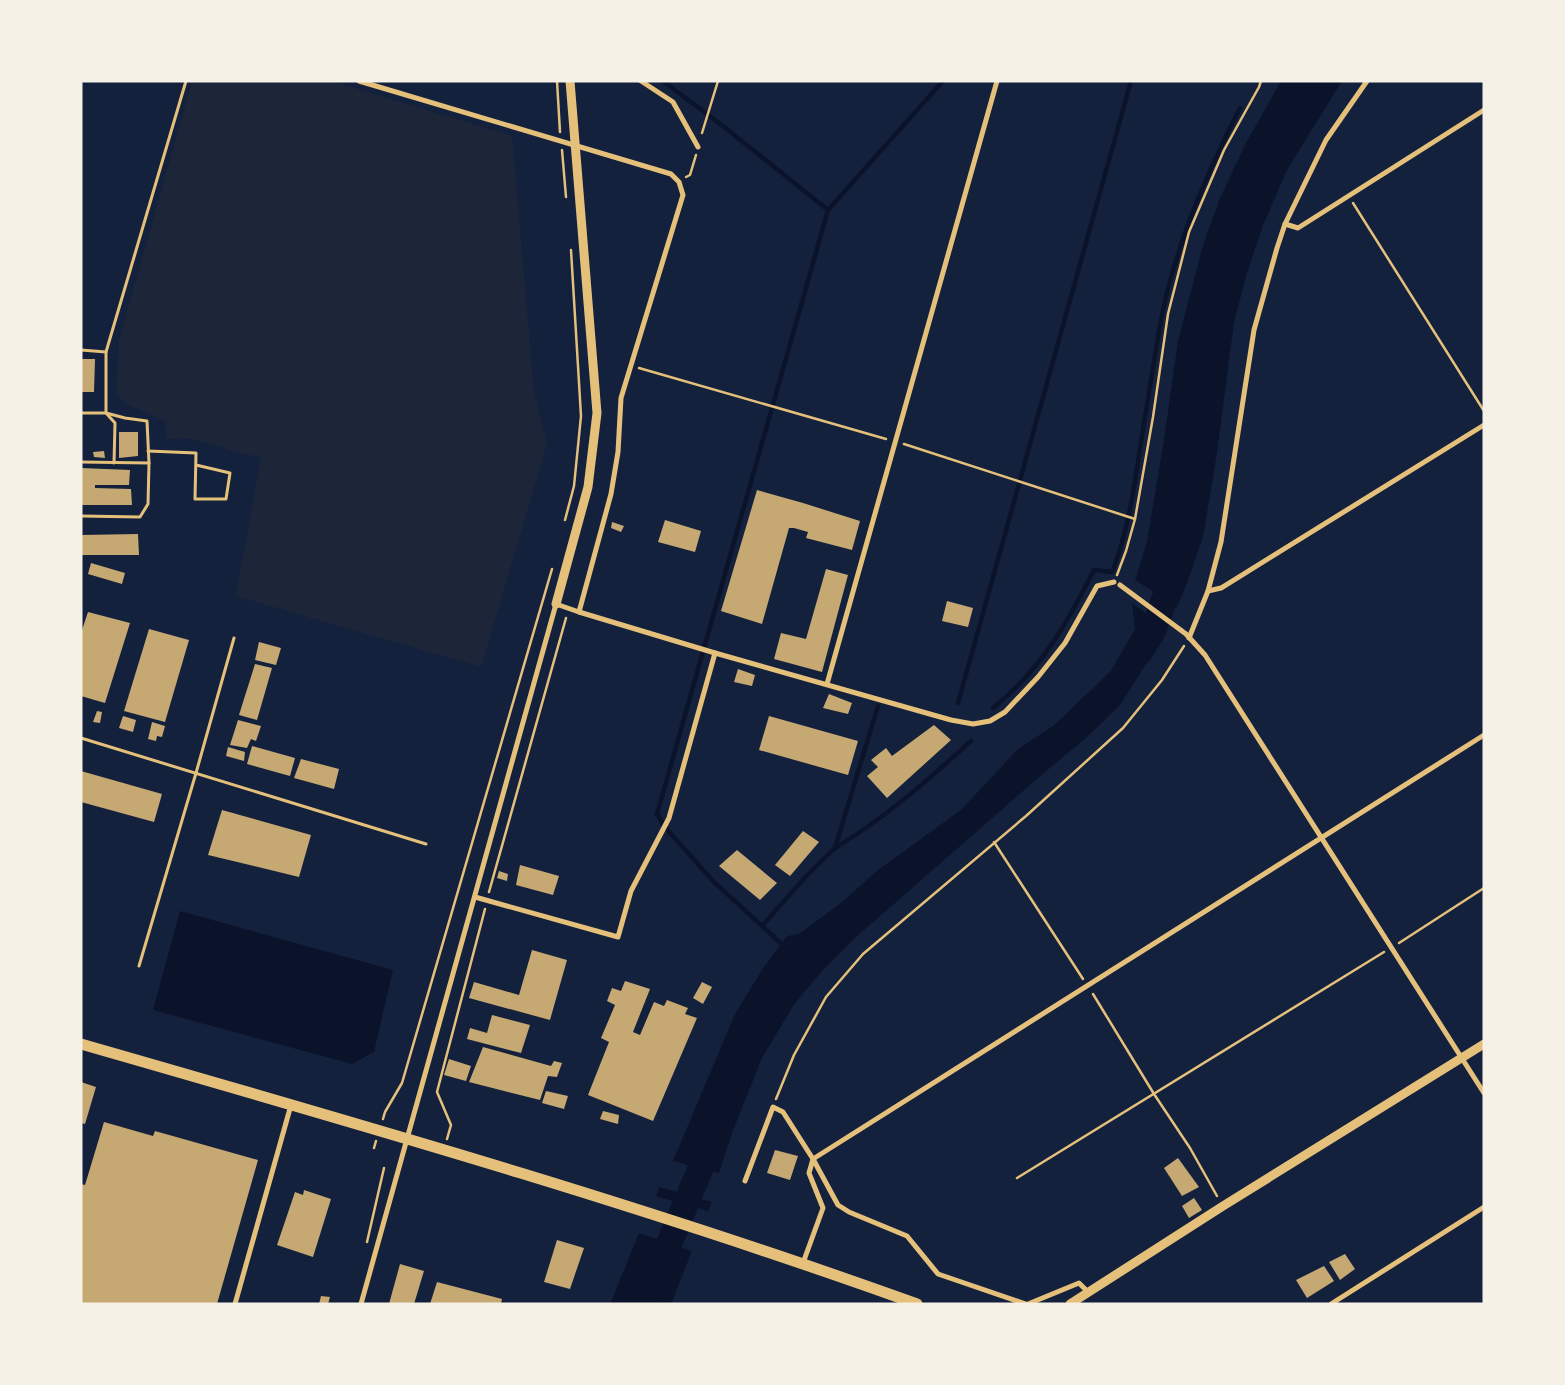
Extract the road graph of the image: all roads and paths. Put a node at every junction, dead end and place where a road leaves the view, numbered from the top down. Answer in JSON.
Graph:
{"nodes":[{"id":1,"x":186,"y":81,"type":"edge"},
{"id":2,"x":359,"y":81,"type":"edge"},
{"id":3,"x":557,"y":81,"type":"edge"},
{"id":4,"x":570,"y":81,"type":"edge"},
{"id":5,"x":641,"y":81,"type":"edge"},
{"id":6,"x":997,"y":81,"type":"edge"},
{"id":7,"x":1261,"y":81,"type":"edge"},
{"id":8,"x":1367,"y":81,"type":"edge"},
{"id":9,"x":1484,"y":110,"type":"edge"},
{"id":10,"x":560,"y":135,"type":"dead end"},
{"id":11,"x":561,"y":143,"type":"dead end"},
{"id":12,"x":698,"y":147,"type":"dead end"},
{"id":13,"x":1349,"y":195,"type":"junction"},
{"id":14,"x":567,"y":201,"type":"dead end"},
{"id":15,"x":1286,"y":224,"type":"junction"},
{"id":16,"x":571,"y":250,"type":"dead end"},
{"id":17,"x":81,"y":350,"type":"edge"},
{"id":18,"x":106,"y":352,"type":"junction"},
{"id":19,"x":631,"y":365,"type":"junction"},
{"id":20,"x":1484,"y":411,"type":"edge"},
{"id":21,"x":81,"y":413,"type":"edge"},
{"id":22,"x":106,"y":413,"type":"junction"},
{"id":23,"x":1484,"y":425,"type":"edge"},
{"id":24,"x":895,"y":441,"type":"junction"},
{"id":25,"x":148,"y":451,"type":"junction"},
{"id":26,"x":81,"y":462,"type":"edge"},
{"id":27,"x":114,"y":463,"type":"junction"},
{"id":28,"x":149,"y":463,"type":"junction"},
{"id":29,"x":196,"y":465,"type":"junction"},
{"id":30,"x":81,"y":516,"type":"edge"},
{"id":31,"x":1135,"y":518,"type":"junction"},
{"id":32,"x":565,"y":521,"type":"dead end"},
{"id":33,"x":553,"y":567,"type":"dead end"},
{"id":34,"x":1114,"y":582,"type":"joint"},
{"id":35,"x":1120,"y":585,"type":"dead end"},
{"id":36,"x":1208,"y":591,"type":"junction"},
{"id":37,"x":556,"y":604,"type":"junction"},
{"id":38,"x":568,"y":611,"type":"dead end"},
{"id":39,"x":579,"y":612,"type":"junction"},
{"id":40,"x":1188,"y":636,"type":"junction"},
{"id":41,"x":234,"y":638,"type":"dead end"},
{"id":42,"x":715,"y":653,"type":"junction"},
{"id":43,"x":827,"y":684,"type":"junction"},
{"id":44,"x":1484,"y":735,"type":"edge"},
{"id":45,"x":81,"y":738,"type":"edge"},
{"id":46,"x":196,"y":773,"type":"junction"},
{"id":47,"x":1321,"y":838,"type":"junction"},
{"id":48,"x":994,"y":842,"type":"junction"},
{"id":49,"x":426,"y":844,"type":"dead end"},
{"id":50,"x":1484,"y":888,"type":"edge"},
{"id":51,"x":475,"y":897,"type":"junction"},
{"id":52,"x":1392,"y":948,"type":"junction"},
{"id":53,"x":139,"y":966,"type":"dead end"},
{"id":54,"x":1087,"y":985,"type":"junction"},
{"id":55,"x":81,"y":1044,"type":"edge"},
{"id":56,"x":1484,"y":1044,"type":"edge"},
{"id":57,"x":1461,"y":1058,"type":"junction"},
{"id":58,"x":1484,"y":1093,"type":"edge"},
{"id":59,"x":1154,"y":1094,"type":"junction"},
{"id":60,"x":291,"y":1104,"type":"junction"},
{"id":61,"x":773,"y":1107,"type":"junction"},
{"id":62,"x":380,"y":1130,"type":"junction"},
{"id":63,"x":407,"y":1139,"type":"junction"},
{"id":64,"x":374,"y":1148,"type":"dead end"},
{"id":65,"x":443,"y":1150,"type":"junction"},
{"id":66,"x":813,"y":1159,"type":"junction"},
{"id":67,"x":384,"y":1168,"type":"dead end"},
{"id":68,"x":1017,"y":1178,"type":"dead end"},
{"id":69,"x":745,"y":1181,"type":"dead end"},
{"id":70,"x":1223,"y":1206,"type":"junction"},
{"id":71,"x":1484,"y":1207,"type":"edge"},
{"id":72,"x":366,"y":1246,"type":"dead end"},
{"id":73,"x":803,"y":1263,"type":"junction"},
{"id":74,"x":1088,"y":1292,"type":"junction"},
{"id":75,"x":900,"y":1300,"type":"edge"},
{"id":76,"x":235,"y":1304,"type":"edge"},
{"id":77,"x":361,"y":1304,"type":"edge"},
{"id":78,"x":918,"y":1304,"type":"edge"},
{"id":79,"x":1027,"y":1304,"type":"edge"},
{"id":80,"x":1070,"y":1304,"type":"edge"},
{"id":81,"x":1331,"y":1304,"type":"edge"}],
"edges":[{"from":1,"to":18,"type":"lane"},
{"from":2,"to":19,"type":"street"},
{"from":3,"to":10,"type":"path"},
{"from":4,"to":37,"type":"street"},
{"from":5,"to":12,"type":"street"},
{"from":6,"to":24,"type":"street"},
{"from":7,"to":31,"type":"path"},
{"from":8,"to":15,"type":"street"},
{"from":9,"to":13,"type":"street"},
{"from":11,"to":14,"type":"path"},
{"from":13,"to":15,"type":"street"},
{"from":13,"to":20,"type":"path"},
{"from":15,"to":36,"type":"street"},
{"from":16,"to":32,"type":"path"},
{"from":17,"to":18,"type":"lane"},
{"from":18,"to":22,"type":"lane"},
{"from":19,"to":24,"type":"path"},
{"from":19,"to":39,"type":"street"},
{"from":21,"to":22,"type":"lane"},
{"from":22,"to":25,"type":"lane"},
{"from":22,"to":27,"type":"lane"},
{"from":23,"to":36,"type":"street"},
{"from":24,"to":31,"type":"path"},
{"from":24,"to":43,"type":"street"},
{"from":25,"to":28,"type":"lane"},
{"from":25,"to":29,"type":"lane"},
{"from":26,"to":27,"type":"lane"},
{"from":27,"to":28,"type":"lane"},
{"from":28,"to":30,"type":"lane"},
{"from":29,"to":29,"type":"lane"},
{"from":31,"to":34,"type":"path"},
{"from":33,"to":62,"type":"path"},
{"from":34,"to":43,"type":"street"},
{"from":35,"to":40,"type":"street"},
{"from":36,"to":40,"type":"street"},
{"from":37,"to":39,"type":"street"},
{"from":37,"to":51,"type":"street"},
{"from":38,"to":65,"type":"path"},
{"from":39,"to":42,"type":"street"},
{"from":40,"to":47,"type":"street"},
{"from":40,"to":48,"type":"path"},
{"from":41,"to":46,"type":"lane"},
{"from":42,"to":43,"type":"street"},
{"from":42,"to":51,"type":"street"},
{"from":44,"to":47,"type":"street"},
{"from":45,"to":46,"type":"lane"},
{"from":46,"to":49,"type":"lane"},
{"from":46,"to":53,"type":"lane"},
{"from":47,"to":52,"type":"street"},
{"from":47,"to":54,"type":"street"},
{"from":48,"to":54,"type":"path"},
{"from":48,"to":61,"type":"path"},
{"from":50,"to":52,"type":"path"},
{"from":51,"to":63,"type":"street"},
{"from":52,"to":57,"type":"street"},
{"from":52,"to":59,"type":"path"},
{"from":54,"to":59,"type":"path"},
{"from":54,"to":66,"type":"street"},
{"from":55,"to":60,"type":"highway"},
{"from":56,"to":57,"type":"street"},
{"from":57,"to":58,"type":"street"},
{"from":57,"to":70,"type":"street"},
{"from":59,"to":68,"type":"path"},
{"from":59,"to":70,"type":"path"},
{"from":60,"to":62,"type":"highway"},
{"from":60,"to":76,"type":"street"},
{"from":61,"to":66,"type":"street"},
{"from":61,"to":69,"type":"street"},
{"from":62,"to":63,"type":"highway"},
{"from":62,"to":64,"type":"path"},
{"from":63,"to":65,"type":"highway"},
{"from":63,"to":77,"type":"street"},
{"from":65,"to":73,"type":"highway"},
{"from":66,"to":73,"type":"street"},
{"from":66,"to":79,"type":"street"},
{"from":67,"to":72,"type":"path"},
{"from":70,"to":74,"type":"street"},
{"from":71,"to":81,"type":"street"},
{"from":73,"to":75,"type":"highway"},
{"from":74,"to":79,"type":"street"},
{"from":74,"to":80,"type":"street"},
{"from":75,"to":78,"type":"highway"}]}
